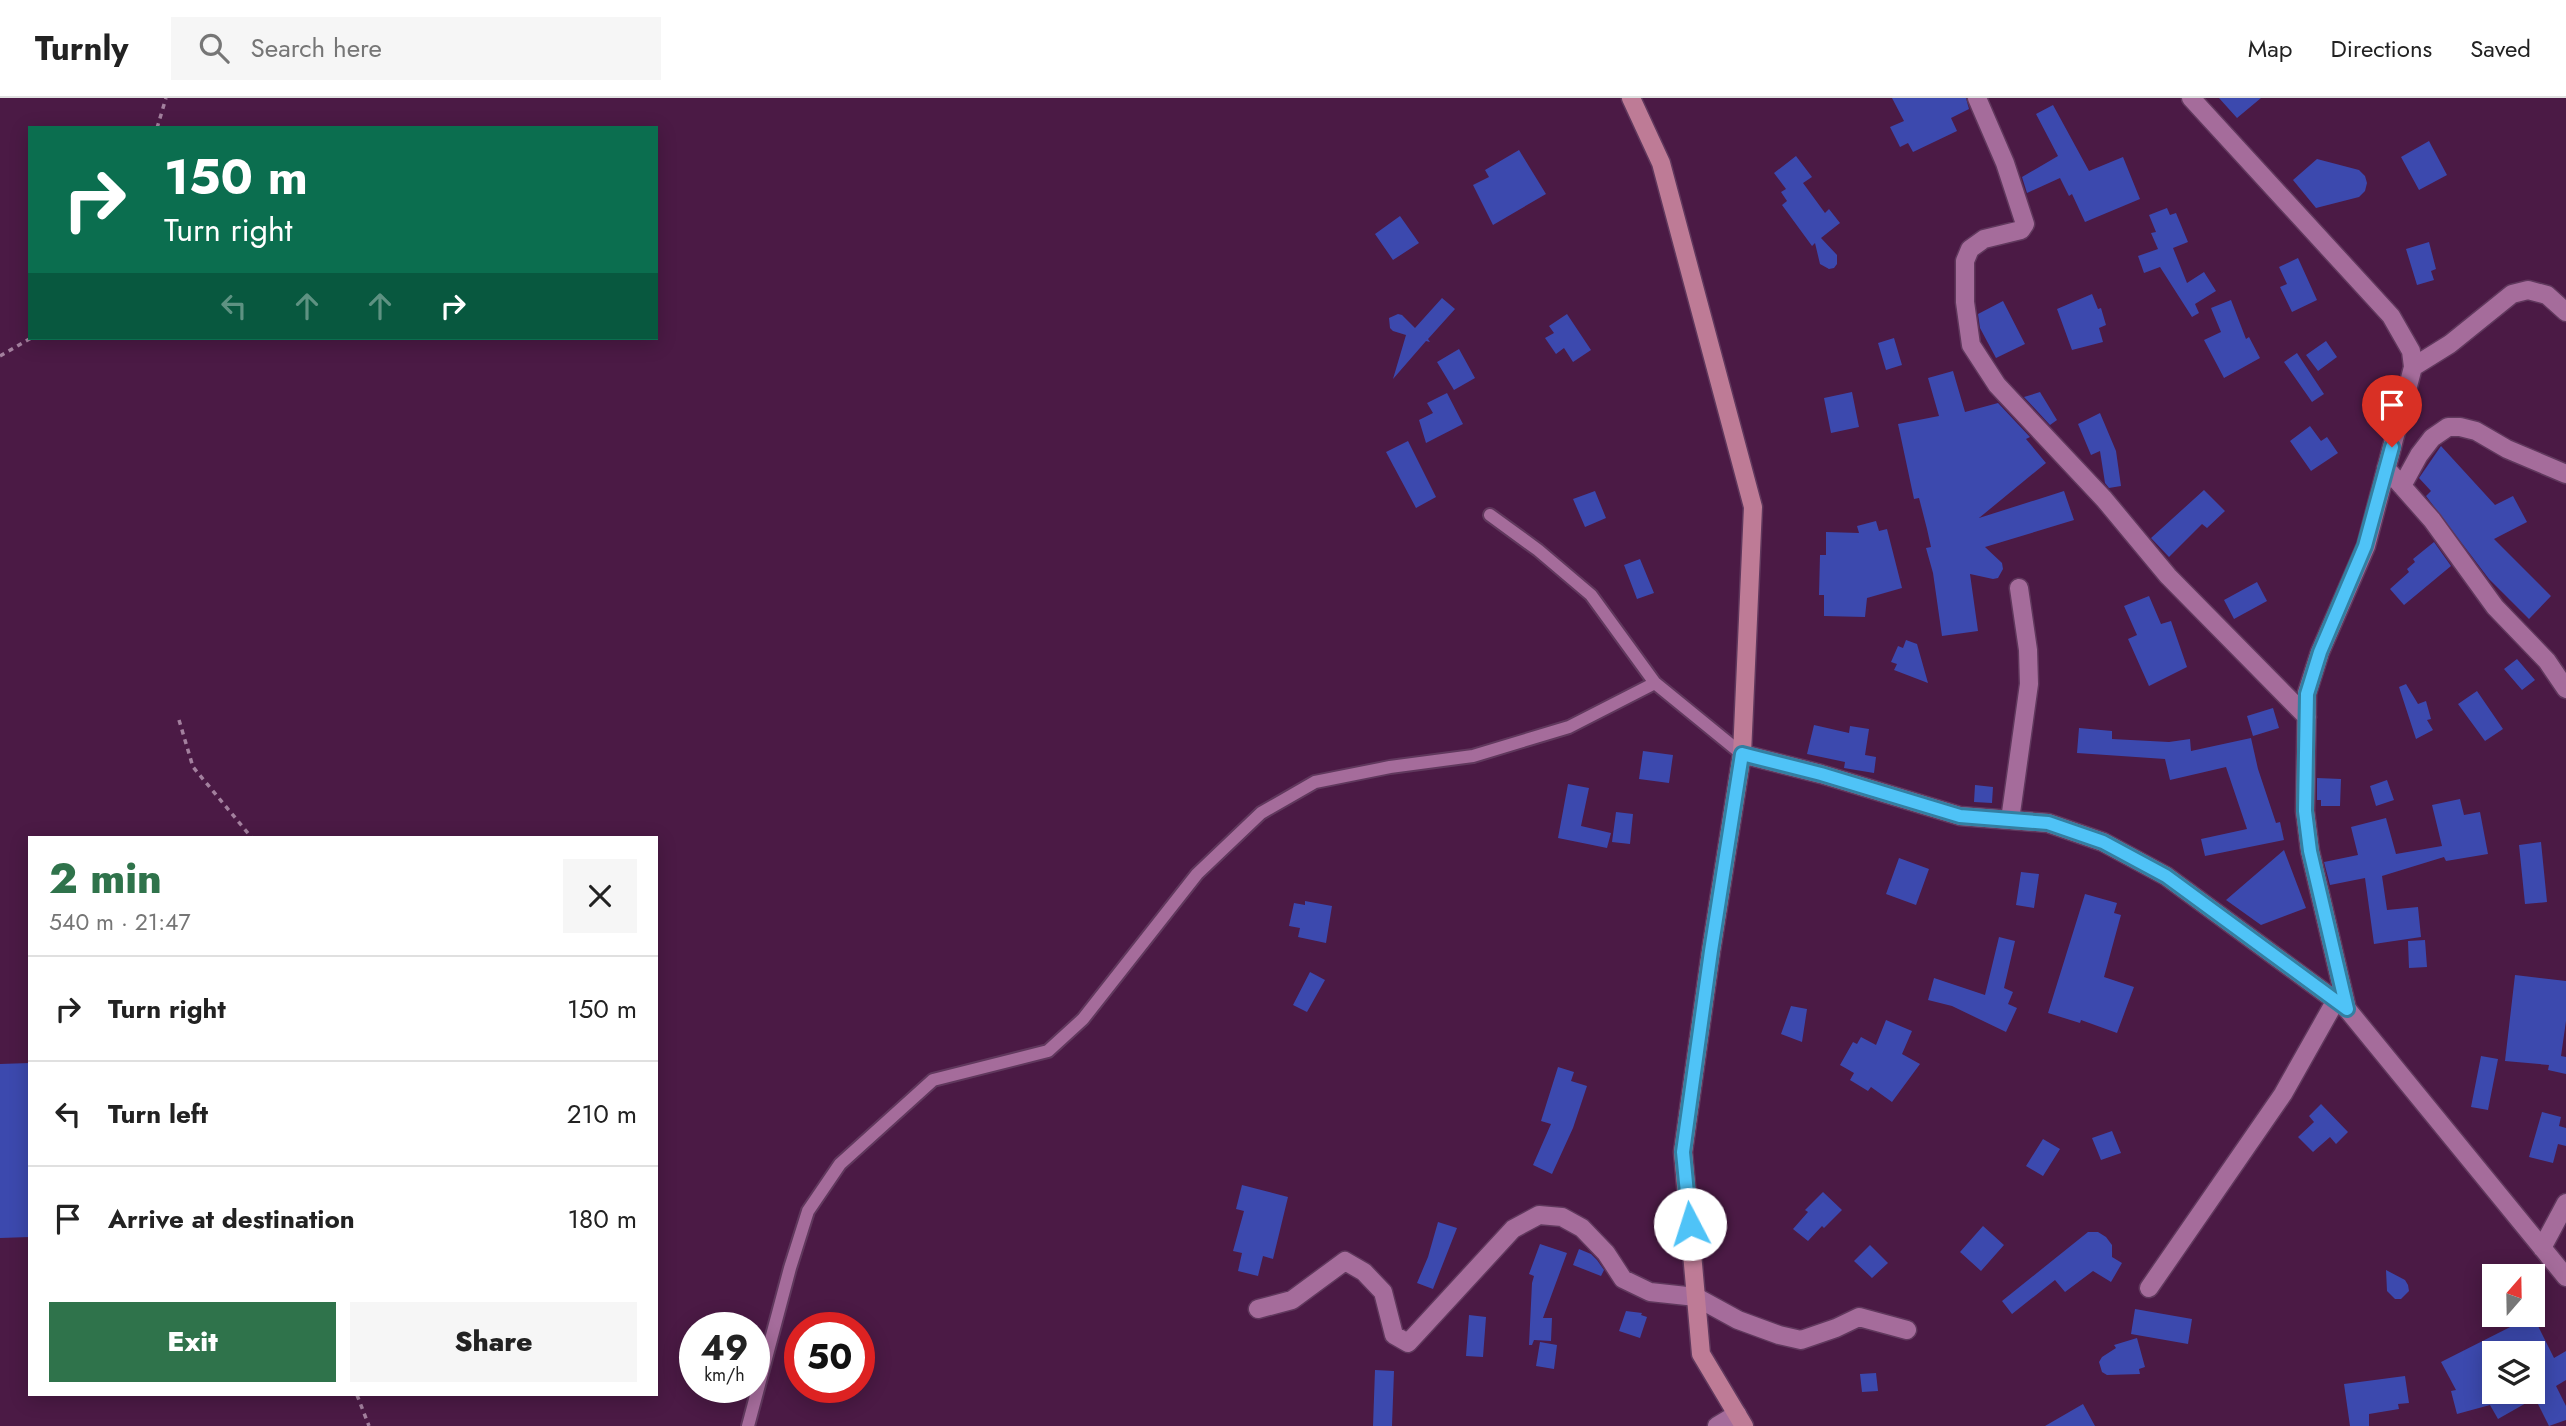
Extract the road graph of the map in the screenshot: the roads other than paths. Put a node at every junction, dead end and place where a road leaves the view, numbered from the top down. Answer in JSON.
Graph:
{"nodes":[{"id":1,"x":1631,"y":98,"type":"edge"},
{"id":2,"x":1977,"y":98,"type":"edge"},
{"id":3,"x":2191,"y":98,"type":"edge"},
{"id":4,"x":2566,"y":312,"type":"edge"},
{"id":5,"x":2413,"y":367,"type":"junction"},
{"id":6,"x":2386,"y":468,"type":"junction"},
{"id":7,"x":2566,"y":474,"type":"edge"},
{"id":8,"x":2402,"y":486,"type":"junction"},
{"id":9,"x":1490,"y":515,"type":"dead end"},
{"id":10,"x":2019,"y":588,"type":"dead end"},
{"id":11,"x":1655,"y":683,"type":"junction"},
{"id":12,"x":2566,"y":689,"type":"edge"},
{"id":13,"x":2307,"y":717,"type":"junction"},
{"id":14,"x":1742,"y":754,"type":"junction"},
{"id":15,"x":2010,"y":820,"type":"junction"},
{"id":16,"x":2341,"y":1004,"type":"junction"},
{"id":17,"x":2566,"y":1203,"type":"edge"},
{"id":18,"x":2542,"y":1248,"type":"junction"},
{"id":19,"x":2566,"y":1277,"type":"edge"},
{"id":20,"x":2149,"y":1288,"type":"dead end"},
{"id":21,"x":1696,"y":1297,"type":"junction"},
{"id":22,"x":1258,"y":1309,"type":"dead end"},
{"id":23,"x":1907,"y":1330,"type":"dead end"},
{"id":24,"x":1741,"y":1420,"type":"edge"},
{"id":25,"x":748,"y":1426,"type":"edge"},
{"id":26,"x":1717,"y":1426,"type":"edge"}],
"edges":[{"from":1,"to":14,"type":"main road"},
{"from":2,"to":13,"type":"street"},
{"from":3,"to":5,"type":"street"},
{"from":4,"to":5,"type":"street"},
{"from":5,"to":6,"type":"street"},
{"from":6,"to":8,"type":"street"},
{"from":6,"to":13,"type":"street"},
{"from":7,"to":8,"type":"street"},
{"from":8,"to":12,"type":"street"},
{"from":9,"to":11,"type":"lane"},
{"from":10,"to":15,"type":"street"},
{"from":11,"to":14,"type":"lane"},
{"from":11,"to":25,"type":"lane"},
{"from":13,"to":16,"type":"street"},
{"from":14,"to":15,"type":"street"},
{"from":14,"to":21,"type":"main road"},
{"from":15,"to":16,"type":"street"},
{"from":16,"to":18,"type":"street"},
{"from":16,"to":20,"type":"street"},
{"from":17,"to":18,"type":"street"},
{"from":18,"to":19,"type":"street"},
{"from":21,"to":22,"type":"street"},
{"from":21,"to":23,"type":"street"},
{"from":21,"to":24,"type":"main road"},
{"from":24,"to":26,"type":"street"}]}
